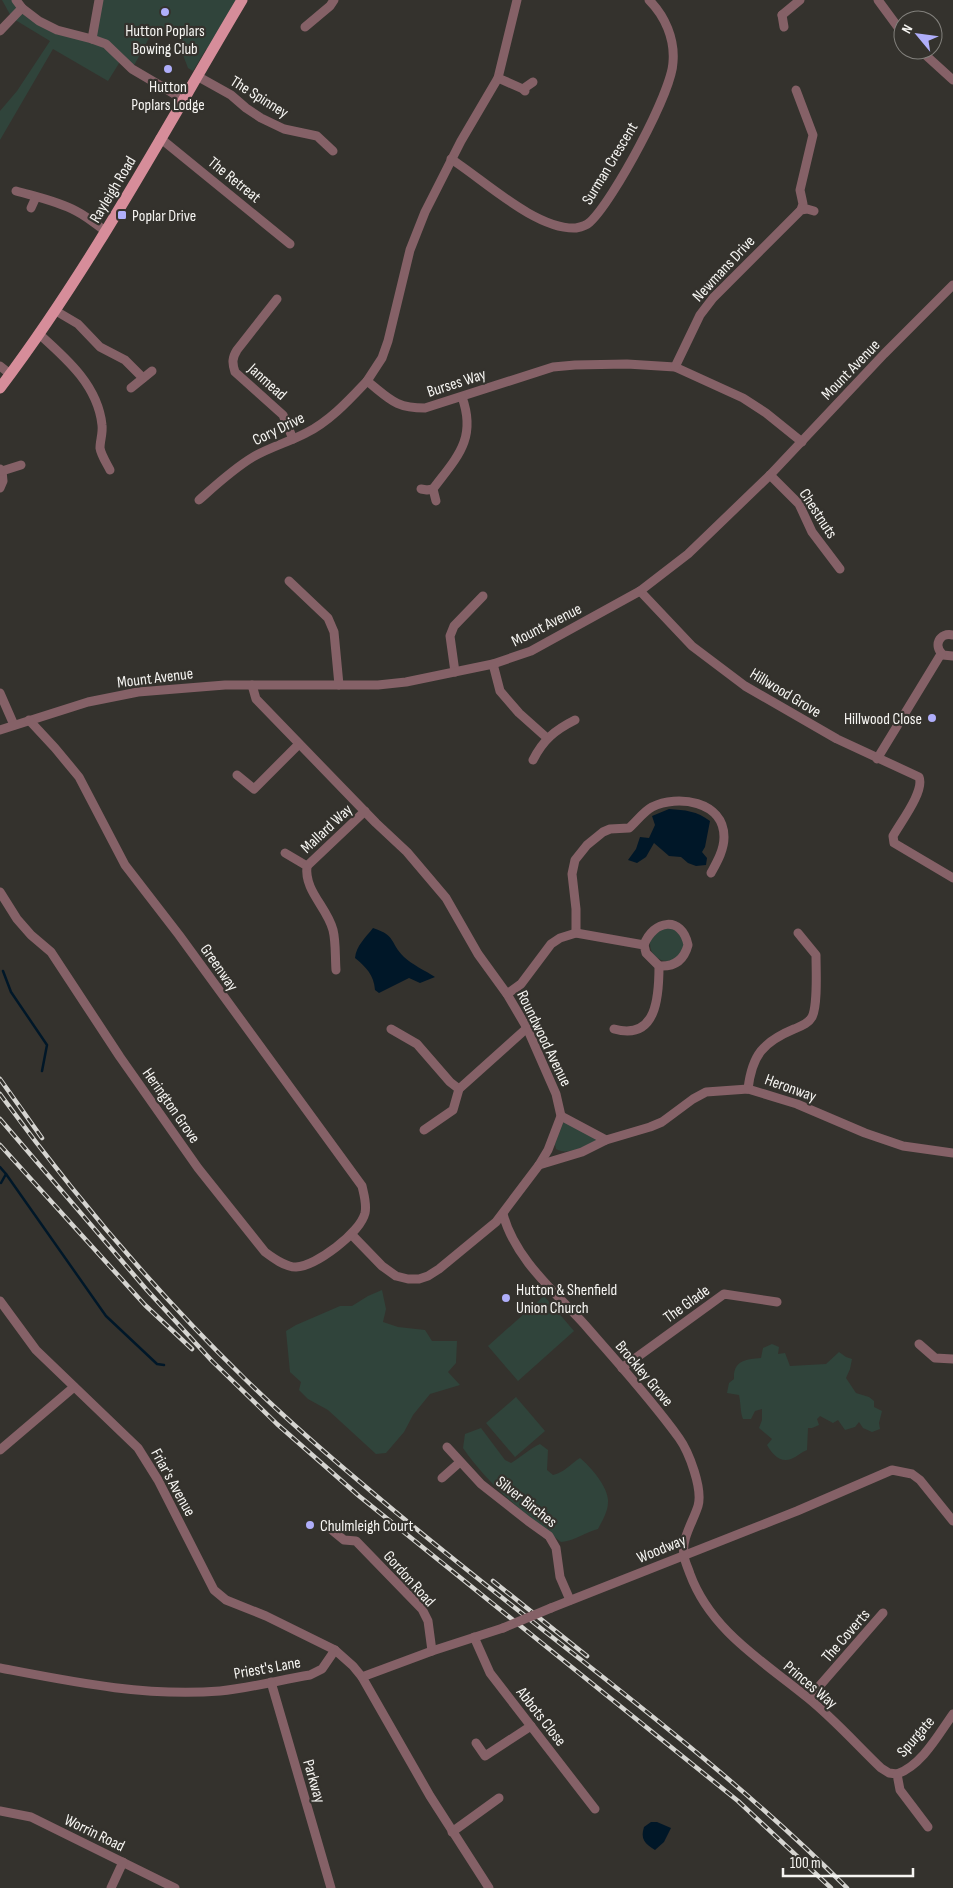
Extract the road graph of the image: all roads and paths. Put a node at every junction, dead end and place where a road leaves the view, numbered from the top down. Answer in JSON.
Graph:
{"nodes":[{"id":1,"x":99,"y":0,"type":"edge"},
{"id":2,"x":242,"y":0,"type":"edge"},
{"id":3,"x":334,"y":0,"type":"edge"},
{"id":4,"x":517,"y":0,"type":"edge"},
{"id":5,"x":649,"y":0,"type":"edge"},
{"id":6,"x":800,"y":0,"type":"edge"},
{"id":7,"x":878,"y":0,"type":"edge"},
{"id":8,"x":19,"y":4,"type":"edge"},
{"id":9,"x":893,"y":20,"type":"edge"},
{"id":10,"x":305,"y":27,"type":"dead end"},
{"id":11,"x":784,"y":27,"type":"dead end"},
{"id":12,"x":0,"y":31,"type":"edge"},
{"id":13,"x":92,"y":39,"type":"junction"},
{"id":14,"x":931,"y":60,"type":"edge"},
{"id":15,"x":197,"y":76,"type":"junction"},
{"id":16,"x":498,"y":78,"type":"junction"},
{"id":17,"x":953,"y":80,"type":"edge"},
{"id":18,"x":533,"y":82,"type":"dead end"},
{"id":19,"x":796,"y":90,"type":"dead end"},
{"id":20,"x":183,"y":99,"type":"junction"},
{"id":21,"x":160,"y":138,"type":"junction"},
{"id":22,"x":333,"y":151,"type":"dead end"},
{"id":23,"x":451,"y":159,"type":"junction"},
{"id":24,"x":16,"y":191,"type":"dead end"},
{"id":25,"x":36,"y":197,"type":"junction"},
{"id":26,"x":31,"y":208,"type":"dead end"},
{"id":27,"x":801,"y":210,"type":"junction"},
{"id":28,"x":814,"y":211,"type":"dead end"},
{"id":29,"x":105,"y":231,"type":"junction"},
{"id":30,"x":290,"y":244,"type":"dead end"},
{"id":31,"x":953,"y":285,"type":"edge"},
{"id":32,"x":277,"y":299,"type":"dead end"},
{"id":33,"x":56,"y":311,"type":"junction"},
{"id":34,"x":40,"y":334,"type":"junction"},
{"id":35,"x":0,"y":366,"type":"edge"},
{"id":36,"x":674,"y":367,"type":"junction"},
{"id":37,"x":152,"y":370,"type":"dead end"},
{"id":38,"x":10,"y":374,"type":"junction"},
{"id":39,"x":143,"y":378,"type":"junction"},
{"id":40,"x":368,"y":381,"type":"junction"},
{"id":41,"x":0,"y":388,"type":"edge"},
{"id":42,"x":131,"y":388,"type":"dead end"},
{"id":43,"x":462,"y":397,"type":"junction"},
{"id":44,"x":293,"y":439,"type":"junction"},
{"id":45,"x":802,"y":442,"type":"junction"},
{"id":46,"x":21,"y":465,"type":"dead end"},
{"id":47,"x":1,"y":470,"type":"edge"},
{"id":48,"x":110,"y":470,"type":"dead end"},
{"id":49,"x":770,"y":475,"type":"junction"},
{"id":50,"x":0,"y":488,"type":"edge"},
{"id":51,"x":421,"y":489,"type":"dead end"},
{"id":52,"x":433,"y":489,"type":"junction"},
{"id":53,"x":199,"y":500,"type":"dead end"},
{"id":54,"x":436,"y":501,"type":"dead end"},
{"id":55,"x":840,"y":569,"type":"dead end"},
{"id":56,"x":289,"y":581,"type":"dead end"},
{"id":57,"x":640,"y":591,"type":"junction"},
{"id":58,"x":484,"y":596,"type":"dead end"},
{"id":59,"x":953,"y":635,"type":"edge"},
{"id":60,"x":941,"y":654,"type":"junction"},
{"id":61,"x":953,"y":656,"type":"edge"},
{"id":62,"x":492,"y":664,"type":"junction"},
{"id":63,"x":455,"y":672,"type":"junction"},
{"id":64,"x":252,"y":685,"type":"junction"},
{"id":65,"x":339,"y":685,"type":"junction"},
{"id":66,"x":0,"y":693,"type":"edge"},
{"id":67,"x":29,"y":720,"type":"junction"},
{"id":68,"x":575,"y":720,"type":"dead end"},
{"id":69,"x":14,"y":725,"type":"junction"},
{"id":70,"x":0,"y":730,"type":"edge"},
{"id":71,"x":547,"y":738,"type":"junction"},
{"id":72,"x":299,"y":744,"type":"junction"},
{"id":73,"x":877,"y":759,"type":"junction"},
{"id":74,"x":533,"y":760,"type":"dead end"},
{"id":75,"x":237,"y":775,"type":"dead end"},
{"id":76,"x":365,"y":812,"type":"junction"},
{"id":77,"x":285,"y":853,"type":"dead end"},
{"id":78,"x":307,"y":866,"type":"junction"},
{"id":79,"x":711,"y":873,"type":"dead end"},
{"id":80,"x":953,"y":878,"type":"edge"},
{"id":81,"x":0,"y":892,"type":"edge"},
{"id":82,"x":576,"y":932,"type":"junction"},
{"id":83,"x":798,"y":933,"type":"dead end"},
{"id":84,"x":644,"y":945,"type":"junction"},
{"id":85,"x":658,"y":966,"type":"junction"},
{"id":86,"x":336,"y":970,"type":"dead end"},
{"id":87,"x":507,"y":994,"type":"junction"},
{"id":88,"x":391,"y":1028,"type":"dead end"},
{"id":89,"x":527,"y":1028,"type":"junction"},
{"id":90,"x":614,"y":1029,"type":"dead end"},
{"id":91,"x":459,"y":1089,"type":"junction"},
{"id":92,"x":748,"y":1089,"type":"junction"},
{"id":93,"x":561,"y":1116,"type":"junction"},
{"id":94,"x":424,"y":1130,"type":"dead end"},
{"id":95,"x":606,"y":1140,"type":"junction"},
{"id":96,"x":953,"y":1153,"type":"edge"},
{"id":97,"x":539,"y":1165,"type":"junction"},
{"id":98,"x":503,"y":1214,"type":"junction"},
{"id":99,"x":489,"y":1230,"type":"junction"},
{"id":100,"x":508,"y":1232,"type":"junction"},
{"id":101,"x":352,"y":1235,"type":"junction"},
{"id":102,"x":0,"y":1302,"type":"edge"},
{"id":103,"x":777,"y":1302,"type":"dead end"},
{"id":104,"x":919,"y":1344,"type":"dead end"},
{"id":105,"x":953,"y":1359,"type":"edge"},
{"id":106,"x":622,"y":1368,"type":"junction"},
{"id":107,"x":74,"y":1387,"type":"junction"},
{"id":108,"x":447,"y":1447,"type":"dead end"},
{"id":109,"x":0,"y":1450,"type":"edge"},
{"id":110,"x":460,"y":1462,"type":"junction"},
{"id":111,"x":442,"y":1478,"type":"dead end"},
{"id":112,"x":953,"y":1521,"type":"edge"},
{"id":113,"x":327,"y":1526,"type":"dead end"},
{"id":114,"x":684,"y":1555,"type":"junction"},
{"id":115,"x":570,"y":1600,"type":"junction"},
{"id":116,"x":883,"y":1613,"type":"dead end"},
{"id":117,"x":474,"y":1637,"type":"junction"},
{"id":118,"x":335,"y":1650,"type":"junction"},
{"id":119,"x":432,"y":1651,"type":"junction"},
{"id":120,"x":0,"y":1668,"type":"edge"},
{"id":121,"x":362,"y":1677,"type":"junction"},
{"id":122,"x":271,"y":1682,"type":"junction"},
{"id":123,"x":809,"y":1698,"type":"junction"},
{"id":124,"x":953,"y":1714,"type":"edge"},
{"id":125,"x":530,"y":1726,"type":"junction"},
{"id":126,"x":476,"y":1743,"type":"dead end"},
{"id":127,"x":897,"y":1774,"type":"junction"},
{"id":128,"x":499,"y":1798,"type":"dead end"},
{"id":129,"x":595,"y":1808,"type":"dead end"},
{"id":130,"x":0,"y":1811,"type":"edge"},
{"id":131,"x":928,"y":1827,"type":"dead end"},
{"id":132,"x":452,"y":1832,"type":"junction"},
{"id":133,"x":123,"y":1862,"type":"junction"},
{"id":134,"x":110,"y":1888,"type":"edge"},
{"id":135,"x":175,"y":1888,"type":"edge"},
{"id":136,"x":331,"y":1888,"type":"edge"},
{"id":137,"x":489,"y":1888,"type":"edge"}],
"edges":[{"from":1,"to":13,"type":"street"},
{"from":2,"to":15,"type":"main road","name":"Rayleigh Road"},
{"from":3,"to":10,"type":"street"},
{"from":4,"to":16,"type":"street"},
{"from":5,"to":23,"type":"street","name":"Surman Crescent"},
{"from":6,"to":11,"type":"street"},
{"from":7,"to":9,"type":"street"},
{"from":8,"to":12,"type":"street"},
{"from":8,"to":13,"type":"street"},
{"from":13,"to":20,"type":"street"},
{"from":14,"to":17,"type":"street"},
{"from":15,"to":20,"type":"main road","name":"Rayleigh Road"},
{"from":15,"to":22,"type":"street","name":"The Spinney"},
{"from":16,"to":18,"type":"street"},
{"from":16,"to":23,"type":"street"},
{"from":19,"to":27,"type":"street"},
{"from":20,"to":21,"type":"main road","name":"Rayleigh Road"},
{"from":21,"to":29,"type":"main road","name":"Rayleigh Road"},
{"from":21,"to":30,"type":"street","name":"The Retreat"},
{"from":23,"to":40,"type":"street"},
{"from":24,"to":25,"type":"street"},
{"from":25,"to":26,"type":"street"},
{"from":25,"to":29,"type":"street"},
{"from":27,"to":28,"type":"street"},
{"from":27,"to":36,"type":"street","name":"Newmans Drive"},
{"from":29,"to":33,"type":"main road","name":"Rayleigh Road"},
{"from":31,"to":45,"type":"street","name":"Mount Avenue"},
{"from":32,"to":44,"type":"street","name":"Janmead"},
{"from":33,"to":34,"type":"main road","name":"Rayleigh Road"},
{"from":33,"to":39,"type":"street"},
{"from":34,"to":38,"type":"main road","name":"Rayleigh Road"},
{"from":34,"to":48,"type":"street"},
{"from":35,"to":38,"type":"street"},
{"from":36,"to":43,"type":"street","name":"Burses Way"},
{"from":36,"to":45,"type":"street","name":"Burses Way"},
{"from":37,"to":39,"type":"street"},
{"from":38,"to":41,"type":"main road","name":"Rayleigh Road"},
{"from":39,"to":42,"type":"street"},
{"from":40,"to":43,"type":"street","name":"Burses Way"},
{"from":40,"to":44,"type":"street","name":"Cory Drive"},
{"from":43,"to":52,"type":"street"},
{"from":44,"to":53,"type":"street","name":"Cory Drive"},
{"from":45,"to":49,"type":"street","name":"Mount Avenue"},
{"from":46,"to":47,"type":"street"},
{"from":47,"to":50,"type":"street"},
{"from":49,"to":55,"type":"street","name":"Chestnuts"},
{"from":49,"to":57,"type":"street","name":"Mount Avenue"},
{"from":51,"to":52,"type":"street"},
{"from":52,"to":54,"type":"street"},
{"from":56,"to":65,"type":"street"},
{"from":57,"to":62,"type":"street","name":"Mount Avenue"},
{"from":57,"to":73,"type":"street","name":"Hillwood Grove"},
{"from":58,"to":63,"type":"street"},
{"from":59,"to":60,"type":"street"},
{"from":60,"to":61,"type":"street"},
{"from":60,"to":73,"type":"street"},
{"from":62,"to":63,"type":"street","name":"Mount Avenue"},
{"from":62,"to":71,"type":"street"},
{"from":63,"to":65,"type":"street","name":"Mount Avenue"},
{"from":64,"to":65,"type":"street","name":"Mount Avenue"},
{"from":64,"to":67,"type":"street","name":"Mount Avenue"},
{"from":64,"to":72,"type":"street","name":"Roundwood Avenue"},
{"from":66,"to":69,"type":"street"},
{"from":67,"to":69,"type":"street","name":"Mount Avenue"},
{"from":67,"to":101,"type":"street","name":"Greenway"},
{"from":68,"to":71,"type":"street"},
{"from":69,"to":70,"type":"street","name":"Mount Avenue"},
{"from":71,"to":74,"type":"street"},
{"from":72,"to":75,"type":"street"},
{"from":72,"to":76,"type":"street","name":"Roundwood Avenue"},
{"from":73,"to":80,"type":"street","name":"Hillwood Grove"},
{"from":76,"to":78,"type":"street","name":"Mallard Way"},
{"from":76,"to":87,"type":"street","name":"Roundwood Avenue"},
{"from":77,"to":78,"type":"street","name":"Mallard Way"},
{"from":78,"to":86,"type":"street","name":"Mallard Way"},
{"from":79,"to":82,"type":"street"},
{"from":81,"to":101,"type":"street","name":"Herington Grove"},
{"from":82,"to":84,"type":"street"},
{"from":82,"to":87,"type":"street"},
{"from":83,"to":92,"type":"street"},
{"from":84,"to":85,"type":"street"},
{"from":84,"to":85,"type":"street"},
{"from":85,"to":90,"type":"street"},
{"from":87,"to":89,"type":"street","name":"Roundwood Avenue"},
{"from":88,"to":91,"type":"street"},
{"from":89,"to":91,"type":"street"},
{"from":89,"to":93,"type":"street","name":"Roundwood Avenue"},
{"from":91,"to":94,"type":"street"},
{"from":92,"to":95,"type":"street","name":"Heronway"},
{"from":92,"to":96,"type":"street","name":"Heronway"},
{"from":93,"to":95,"type":"street"},
{"from":93,"to":97,"type":"street"},
{"from":95,"to":97,"type":"street","name":"Heronway"},
{"from":97,"to":98,"type":"street"},
{"from":98,"to":99,"type":"street"},
{"from":98,"to":100,"type":"street","name":"Brockley Grove"},
{"from":99,"to":100,"type":"street"},
{"from":99,"to":101,"type":"street"},
{"from":100,"to":106,"type":"street","name":"Brockley Grove"},
{"from":102,"to":107,"type":"street","name":"Friar's Avenue"},
{"from":103,"to":106,"type":"street","name":"The Glade"},
{"from":104,"to":105,"type":"street"},
{"from":106,"to":114,"type":"street","name":"Brockley Grove"},
{"from":107,"to":109,"type":"street"},
{"from":107,"to":118,"type":"street","name":"Friar's Avenue"},
{"from":108,"to":110,"type":"street","name":"Silver Birches"},
{"from":110,"to":111,"type":"street"},
{"from":110,"to":115,"type":"street","name":"Silver Birches"},
{"from":112,"to":114,"type":"street","name":"Woodway"},
{"from":113,"to":119,"type":"street","name":"Gordon Road"},
{"from":114,"to":115,"type":"street","name":"Woodway"},
{"from":114,"to":123,"type":"street","name":"Princes Way"},
{"from":115,"to":117,"type":"street","name":"Woodway","bridge":true},
{"from":116,"to":123,"type":"street","name":"The Coverts"},
{"from":117,"to":119,"type":"street","name":"Woodway"},
{"from":117,"to":125,"type":"street","name":"Abbots Close"},
{"from":118,"to":121,"type":"street"},
{"from":118,"to":122,"type":"street","name":"Priest's Lane"},
{"from":119,"to":121,"type":"street","name":"Woodway"},
{"from":120,"to":122,"type":"street","name":"Priest's Lane"},
{"from":121,"to":132,"type":"street"},
{"from":122,"to":136,"type":"street","name":"Parkway"},
{"from":123,"to":127,"type":"street","name":"Princes Way"},
{"from":124,"to":127,"type":"street","name":"Spurgate"},
{"from":125,"to":126,"type":"street"},
{"from":125,"to":129,"type":"street","name":"Abbots Close"},
{"from":127,"to":131,"type":"street"},
{"from":128,"to":132,"type":"street"},
{"from":130,"to":133,"type":"street","name":"Worrin Road"},
{"from":132,"to":137,"type":"street"},
{"from":133,"to":134,"type":"street"},
{"from":133,"to":135,"type":"street","name":"Worrin Road"}]}
